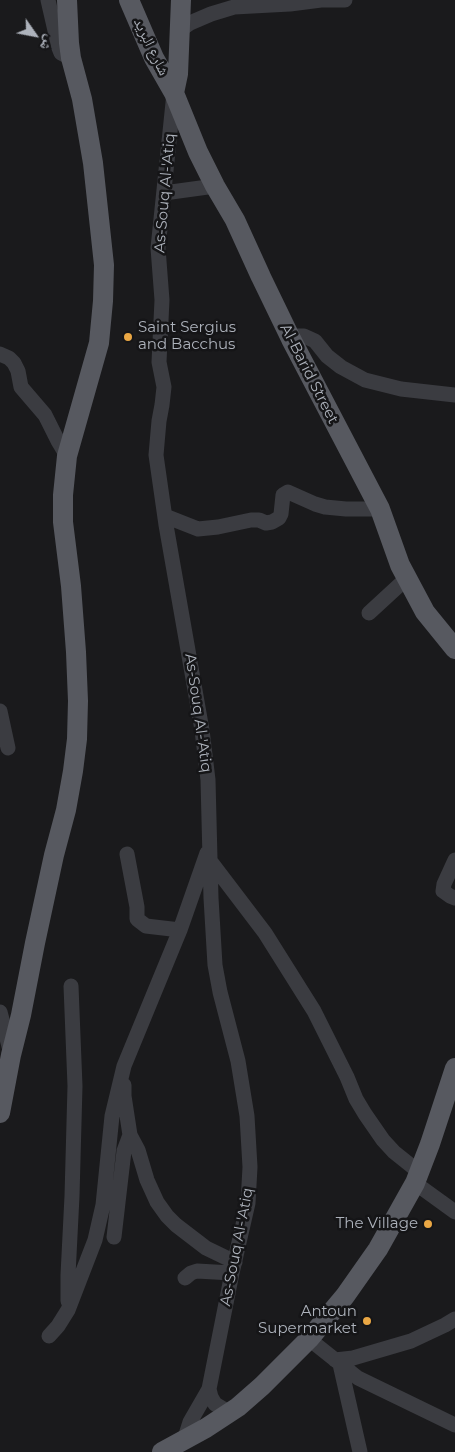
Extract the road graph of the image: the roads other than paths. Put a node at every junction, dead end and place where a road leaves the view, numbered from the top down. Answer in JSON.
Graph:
{"nodes":[{"id":1,"x":48,"y":0,"type":"edge"},
{"id":2,"x":68,"y":0,"type":"edge"},
{"id":3,"x":129,"y":0,"type":"edge"},
{"id":4,"x":181,"y":0,"type":"edge"},
{"id":5,"x":341,"y":0,"type":"edge"},
{"id":6,"x":180,"y":30,"type":"junction"},
{"id":7,"x":71,"y":58,"type":"junction"},
{"id":8,"x":174,"y":93,"type":"junction"},
{"id":9,"x":215,"y":186,"type":"junction"},
{"id":10,"x":164,"y":193,"type":"junction"},
{"id":11,"x":291,"y":339,"type":"junction"},
{"id":12,"x":0,"y":354,"type":"edge"},
{"id":13,"x":455,"y":395,"type":"edge"},
{"id":14,"x":67,"y":456,"type":"junction"},
{"id":15,"x":380,"y":509,"type":"junction"},
{"id":16,"x":165,"y":516,"type":"junction"},
{"id":17,"x":407,"y":578,"type":"junction"},
{"id":18,"x":369,"y":613,"type":"dead end"},
{"id":19,"x":455,"y":649,"type":"edge"},
{"id":20,"x":0,"y":711,"type":"edge"},
{"id":21,"x":8,"y":748,"type":"dead end"},
{"id":22,"x":210,"y":844,"type":"junction"},
{"id":23,"x":127,"y":854,"type":"dead end"},
{"id":24,"x":455,"y":860,"type":"edge"},
{"id":25,"x":211,"y":862,"type":"junction"},
{"id":26,"x":455,"y":898,"type":"edge"},
{"id":27,"x":180,"y":930,"type":"junction"},
{"id":28,"x":71,"y":986,"type":"dead end"},
{"id":29,"x":0,"y":1012,"type":"edge"},
{"id":30,"x":11,"y":1055,"type":"junction"},
{"id":31,"x":124,"y":1066,"type":"junction"},
{"id":32,"x":455,"y":1068,"type":"edge"},
{"id":33,"x":0,"y":1113,"type":"edge"},
{"id":34,"x":130,"y":1135,"type":"junction"},
{"id":35,"x":417,"y":1177,"type":"junction"},
{"id":36,"x":455,"y":1212,"type":"edge"},
{"id":37,"x":114,"y":1238,"type":"dead end"},
{"id":38,"x":233,"y":1268,"type":"junction"},
{"id":39,"x":185,"y":1278,"type":"dead end"},
{"id":40,"x":68,"y":1310,"type":"junction"},
{"id":41,"x":455,"y":1319,"type":"edge"},
{"id":42,"x":49,"y":1336,"type":"dead end"},
{"id":43,"x":309,"y":1339,"type":"junction"},
{"id":44,"x":338,"y":1362,"type":"junction"},
{"id":45,"x":209,"y":1389,"type":"junction"},
{"id":46,"x":230,"y":1413,"type":"junction"},
{"id":47,"x":455,"y":1425,"type":"edge"},
{"id":48,"x":184,"y":1441,"type":"junction"},
{"id":49,"x":162,"y":1452,"type":"edge"},
{"id":50,"x":360,"y":1452,"type":"edge"}],
"edges":[{"from":1,"to":7,"type":"street"},
{"from":2,"to":7,"type":"main road"},
{"from":3,"to":8,"type":"main road","name":"شارع البريد"},
{"from":4,"to":6,"type":"main road","name":"As-Souq Al-'Atiq"},
{"from":5,"to":6,"type":"street"},
{"from":6,"to":8,"type":"main road","name":"As-Souq Al-'Atiq"},
{"from":7,"to":14,"type":"main road"},
{"from":8,"to":9,"type":"main road","name":"Al-Barid Street"},
{"from":8,"to":10,"type":"street","name":"As-Souq Al-'Atiq"},
{"from":9,"to":10,"type":"street"},
{"from":9,"to":11,"type":"main road","name":"Al-Barid Street"},
{"from":10,"to":16,"type":"street","name":"As-Souq Al-'Atiq"},
{"from":11,"to":13,"type":"street"},
{"from":11,"to":15,"type":"main road","name":"Al-Barid Street"},
{"from":12,"to":14,"type":"street"},
{"from":14,"to":30,"type":"main road"},
{"from":15,"to":16,"type":"street"},
{"from":15,"to":17,"type":"main road","name":"Al-Barid Street"},
{"from":16,"to":22,"type":"street","name":"As-Souq Al-'Atiq"},
{"from":17,"to":18,"type":"street"},
{"from":17,"to":19,"type":"main road","name":"Al-Barid Street"},
{"from":20,"to":21,"type":"street"},
{"from":22,"to":25,"type":"street","name":"As-Souq Al-'Atiq"},
{"from":22,"to":27,"type":"street"},
{"from":23,"to":27,"type":"street"},
{"from":24,"to":26,"type":"street"},
{"from":25,"to":35,"type":"street"},
{"from":25,"to":38,"type":"street","name":"As-Souq Al-'Atiq"},
{"from":27,"to":31,"type":"street"},
{"from":28,"to":40,"type":"street"},
{"from":29,"to":30,"type":"street"},
{"from":30,"to":33,"type":"main road"},
{"from":31,"to":34,"type":"street"},
{"from":31,"to":40,"type":"street"},
{"from":32,"to":35,"type":"main road"},
{"from":34,"to":37,"type":"street"},
{"from":34,"to":38,"type":"street"},
{"from":35,"to":36,"type":"street"},
{"from":35,"to":43,"type":"main road"},
{"from":38,"to":39,"type":"street"},
{"from":38,"to":45,"type":"street","name":"As-Souq Al-'Atiq"},
{"from":40,"to":42,"type":"street"},
{"from":41,"to":44,"type":"street"},
{"from":43,"to":44,"type":"street"},
{"from":43,"to":46,"type":"main road"},
{"from":44,"to":47,"type":"street"},
{"from":44,"to":50,"type":"street"},
{"from":45,"to":46,"type":"street"},
{"from":45,"to":48,"type":"street","name":"As-Souq Al-'Atiq"},
{"from":46,"to":48,"type":"main road"},
{"from":48,"to":49,"type":"main road"}]}
